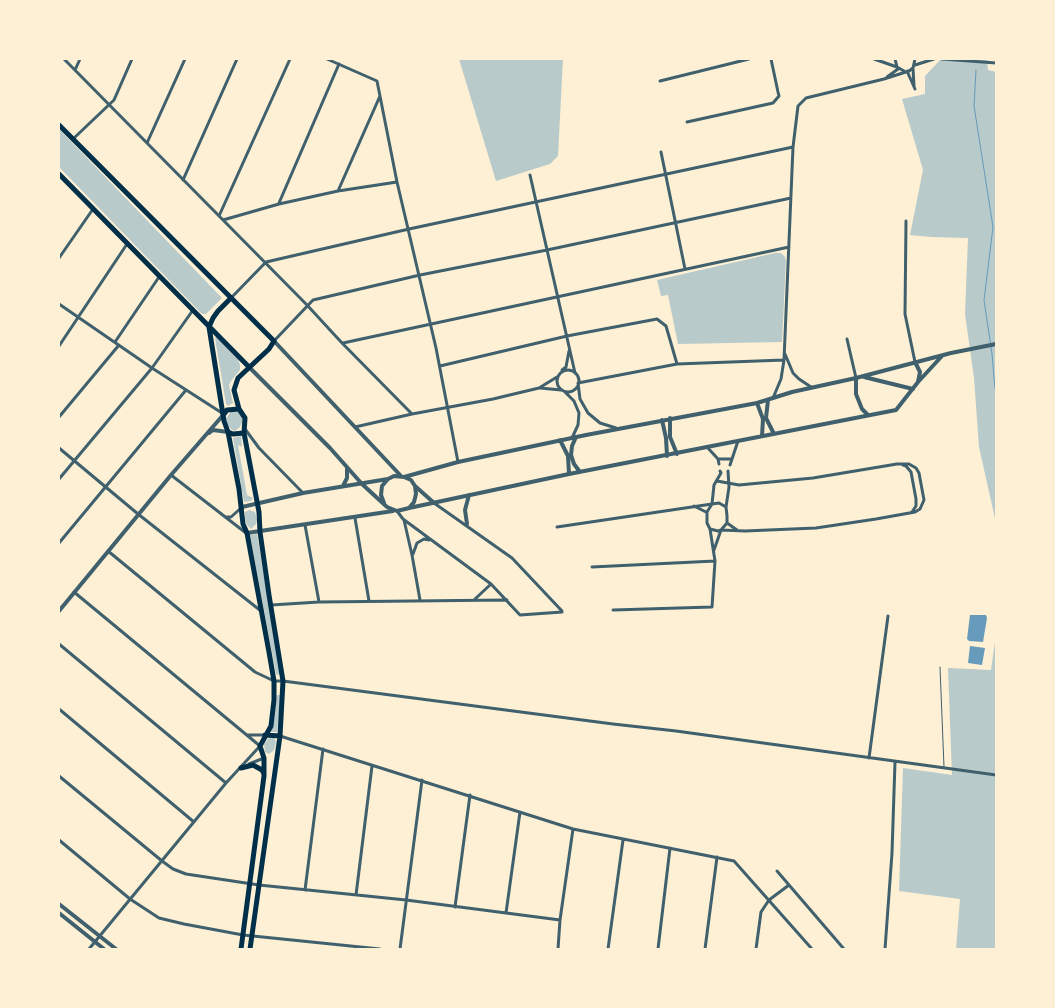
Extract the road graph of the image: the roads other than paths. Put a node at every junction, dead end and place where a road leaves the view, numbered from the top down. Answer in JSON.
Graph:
{"nodes":[{"id":1,"x":64,"y":59,"type":"edge"},
{"id":2,"x":80,"y":59,"type":"edge"},
{"id":3,"x":132,"y":59,"type":"edge"},
{"id":4,"x":185,"y":59,"type":"edge"},
{"id":5,"x":237,"y":59,"type":"edge"},
{"id":6,"x":290,"y":59,"type":"edge"},
{"id":7,"x":327,"y":59,"type":"edge"},
{"id":8,"x":749,"y":59,"type":"edge"},
{"id":9,"x":771,"y":59,"type":"edge"},
{"id":10,"x":876,"y":59,"type":"edge"},
{"id":11,"x":895,"y":59,"type":"edge"},
{"id":12,"x":915,"y":59,"type":"edge"},
{"id":13,"x":934,"y":59,"type":"edge"},
{"id":14,"x":942,"y":59,"type":"edge"},
{"id":15,"x":996,"y":62,"type":"edge"},
{"id":16,"x":339,"y":64,"type":"junction"},
{"id":17,"x":914,"y":66,"type":"junction"},
{"id":18,"x":897,"y":68,"type":"junction"},
{"id":19,"x":75,"y":70,"type":"junction"},
{"id":20,"x":905,"y":72,"type":"junction"},
{"id":21,"x":884,"y":79,"type":"junction"},
{"id":22,"x":660,"y":80,"type":"dead end"},
{"id":23,"x":380,"y":96,"type":"junction"},
{"id":24,"x":109,"y":105,"type":"junction"},
{"id":25,"x":687,"y":122,"type":"dead end"},
{"id":26,"x":59,"y":125,"type":"edge"},
{"id":27,"x":73,"y":139,"type":"junction"},
{"id":28,"x":147,"y":143,"type":"junction"},
{"id":29,"x":793,"y":147,"type":"junction"},
{"id":30,"x":661,"y":152,"type":"dead end"},
{"id":31,"x":530,"y":174,"type":"dead end"},
{"id":32,"x":664,"y":175,"type":"junction"},
{"id":33,"x":59,"y":176,"type":"edge"},
{"id":34,"x":183,"y":180,"type":"junction"},
{"id":35,"x":397,"y":182,"type":"junction"},
{"id":36,"x":338,"y":191,"type":"junction"},
{"id":37,"x":791,"y":198,"type":"junction"},
{"id":38,"x":536,"y":202,"type":"junction"},
{"id":39,"x":279,"y":204,"type":"junction"},
{"id":40,"x":93,"y":209,"type":"junction"},
{"id":41,"x":219,"y":216,"type":"junction"},
{"id":42,"x":223,"y":220,"type":"junction"},
{"id":43,"x":906,"y":221,"type":"dead end"},
{"id":44,"x":675,"y":223,"type":"junction"},
{"id":45,"x":409,"y":229,"type":"junction"},
{"id":46,"x":127,"y":244,"type":"junction"},
{"id":47,"x":789,"y":247,"type":"junction"},
{"id":48,"x":547,"y":250,"type":"junction"},
{"id":49,"x":59,"y":258,"type":"edge"},
{"id":50,"x":266,"y":262,"type":"junction"},
{"id":51,"x":685,"y":269,"type":"junction"},
{"id":52,"x":420,"y":276,"type":"junction"},
{"id":53,"x":160,"y":277,"type":"junction"},
{"id":54,"x":557,"y":297,"type":"junction"},
{"id":55,"x":232,"y":298,"type":"junction"},
{"id":56,"x":59,"y":304,"type":"edge"},
{"id":57,"x":307,"y":305,"type":"junction"},
{"id":58,"x":193,"y":310,"type":"junction"},
{"id":59,"x":79,"y":317,"type":"junction"},
{"id":60,"x":430,"y":324,"type":"junction"},
{"id":61,"x":210,"y":327,"type":"junction"},
{"id":62,"x":567,"y":336,"type":"junction"},
{"id":63,"x":847,"y":339,"type":"dead end"},
{"id":64,"x":274,"y":340,"type":"junction"},
{"id":65,"x":115,"y":342,"type":"junction"},
{"id":66,"x":342,"y":343,"type":"junction"},
{"id":67,"x":996,"y":344,"type":"edge"},
{"id":68,"x":119,"y":345,"type":"junction"},
{"id":69,"x":59,"y":346,"type":"edge"},
{"id":70,"x":569,"y":346,"type":"junction"},
{"id":71,"x":785,"y":352,"type":"junction"},
{"id":72,"x":944,"y":354,"type":"junction"},
{"id":73,"x":784,"y":360,"type":"junction"},
{"id":74,"x":915,"y":362,"type":"junction"},
{"id":75,"x":677,"y":364,"type":"junction"},
{"id":76,"x":440,"y":366,"type":"junction"},
{"id":77,"x":249,"y":367,"type":"junction"},
{"id":78,"x":152,"y":368,"type":"junction"},
{"id":79,"x":561,"y":371,"type":"junction"},
{"id":80,"x":575,"y":372,"type":"junction"},
{"id":81,"x":862,"y":376,"type":"junction"},
{"id":82,"x":557,"y":377,"type":"junction"},
{"id":83,"x":856,"y":378,"type":"junction"},
{"id":84,"x":918,"y":382,"type":"junction"},
{"id":85,"x":578,"y":383,"type":"junction"},
{"id":86,"x":539,"y":388,"type":"junction"},
{"id":87,"x":812,"y":388,"type":"junction"},
{"id":88,"x":913,"y":389,"type":"junction"},
{"id":89,"x":186,"y":390,"type":"junction"},
{"id":90,"x":563,"y":391,"type":"junction"},
{"id":91,"x":773,"y":398,"type":"junction"},
{"id":92,"x":768,"y":400,"type":"junction"},
{"id":93,"x":757,"y":403,"type":"junction"},
{"id":94,"x":448,"y":406,"type":"junction"},
{"id":95,"x":239,"y":409,"type":"junction"},
{"id":96,"x":224,"y":414,"type":"junction"},
{"id":97,"x":412,"y":414,"type":"junction"},
{"id":98,"x":868,"y":415,"type":"junction"},
{"id":99,"x":59,"y":417,"type":"edge"},
{"id":100,"x":670,"y":418,"type":"junction"},
{"id":101,"x":662,"y":420,"type":"junction"},
{"id":102,"x":355,"y":427,"type":"junction"},
{"id":103,"x":617,"y":429,"type":"junction"},
{"id":104,"x":244,"y":431,"type":"junction"},
{"id":105,"x":228,"y":432,"type":"junction"},
{"id":106,"x":774,"y":434,"type":"junction"},
{"id":107,"x":204,"y":435,"type":"junction"},
{"id":108,"x":762,"y":436,"type":"junction"},
{"id":109,"x":574,"y":437,"type":"junction"},
{"id":110,"x":560,"y":440,"type":"junction"},
{"id":111,"x":738,"y":441,"type":"junction"},
{"id":112,"x":707,"y":447,"type":"junction"},
{"id":113,"x":59,"y":448,"type":"edge"},
{"id":114,"x":677,"y":454,"type":"junction"},
{"id":115,"x":667,"y":456,"type":"junction"},
{"id":116,"x":718,"y":459,"type":"junction"},
{"id":117,"x":732,"y":459,"type":"junction"},
{"id":118,"x":74,"y":461,"type":"junction"},
{"id":119,"x":458,"y":462,"type":"junction"},
{"id":120,"x":719,"y":464,"type":"dead end"},
{"id":121,"x":897,"y":464,"type":"junction"},
{"id":122,"x":730,"y":465,"type":"dead end"},
{"id":123,"x":347,"y":467,"type":"junction"},
{"id":124,"x":720,"y":471,"type":"dead end"},
{"id":125,"x":728,"y":471,"type":"dead end"},
{"id":126,"x":580,"y":472,"type":"junction"},
{"id":127,"x":569,"y":474,"type":"junction"},
{"id":128,"x":171,"y":475,"type":"junction"},
{"id":129,"x":402,"y":476,"type":"junction"},
{"id":130,"x":59,"y":479,"type":"edge"},
{"id":131,"x":388,"y":479,"type":"junction"},
{"id":132,"x":717,"y":481,"type":"junction"},
{"id":133,"x":728,"y":482,"type":"junction"},
{"id":134,"x":362,"y":484,"type":"junction"},
{"id":135,"x":343,"y":486,"type":"junction"},
{"id":136,"x":415,"y":486,"type":"junction"},
{"id":137,"x":105,"y":487,"type":"junction"},
{"id":138,"x":304,"y":493,"type":"junction"},
{"id":139,"x":470,"y":495,"type":"junction"},
{"id":140,"x":433,"y":502,"type":"junction"},
{"id":141,"x":384,"y":503,"type":"junction"},
{"id":142,"x":257,"y":504,"type":"junction"},
{"id":143,"x":712,"y":504,"type":"junction"},
{"id":144,"x":693,"y":506,"type":"junction"},
{"id":145,"x":242,"y":507,"type":"junction"},
{"id":146,"x":726,"y":507,"type":"junction"},
{"id":147,"x":409,"y":508,"type":"junction"},
{"id":148,"x":396,"y":511,"type":"junction"},
{"id":149,"x":706,"y":512,"type":"junction"},
{"id":150,"x":138,"y":514,"type":"junction"},
{"id":151,"x":910,"y":514,"type":"junction"},
{"id":152,"x":224,"y":517,"type":"junction"},
{"id":153,"x":355,"y":518,"type":"junction"},
{"id":154,"x":403,"y":519,"type":"junction"},
{"id":155,"x":727,"y":523,"type":"junction"},
{"id":156,"x":467,"y":524,"type":"junction"},
{"id":157,"x":306,"y":525,"type":"junction"},
{"id":158,"x":557,"y":527,"type":"dead end"},
{"id":159,"x":710,"y":529,"type":"junction"},
{"id":160,"x":721,"y":530,"type":"junction"},
{"id":161,"x":738,"y":531,"type":"junction"},
{"id":162,"x":260,"y":532,"type":"junction"},
{"id":163,"x":246,"y":533,"type":"junction"},
{"id":164,"x":431,"y":540,"type":"junction"},
{"id":165,"x":59,"y":543,"type":"edge"},
{"id":166,"x":714,"y":550,"type":"junction"},
{"id":167,"x":108,"y":551,"type":"junction"},
{"id":168,"x":412,"y":555,"type":"junction"},
{"id":169,"x":715,"y":561,"type":"junction"},
{"id":170,"x":592,"y":567,"type":"dead end"},
{"id":171,"x":491,"y":584,"type":"junction"},
{"id":172,"x":74,"y":592,"type":"junction"},
{"id":173,"x":474,"y":599,"type":"junction"},
{"id":174,"x":420,"y":600,"type":"junction"},
{"id":175,"x":507,"y":600,"type":"junction"},
{"id":176,"x":369,"y":601,"type":"junction"},
{"id":177,"x":319,"y":602,"type":"junction"},
{"id":178,"x":271,"y":605,"type":"junction"},
{"id":179,"x":612,"y":610,"type":"dead end"},
{"id":180,"x":59,"y":611,"type":"edge"},
{"id":181,"x":261,"y":611,"type":"junction"},
{"id":182,"x":888,"y":616,"type":"dead end"},
{"id":183,"x":59,"y":644,"type":"edge"},
{"id":184,"x":940,"y":667,"type":"dead end"},
{"id":185,"x":274,"y":681,"type":"junction"},
{"id":186,"x":283,"y":681,"type":"junction"},
{"id":187,"x":59,"y":709,"type":"edge"},
{"id":188,"x":246,"y":735,"type":"junction"},
{"id":189,"x":265,"y":736,"type":"junction"},
{"id":190,"x":280,"y":736,"type":"junction"},
{"id":191,"x":260,"y":746,"type":"junction"},
{"id":192,"x":323,"y":749,"type":"junction"},
{"id":193,"x":277,"y":754,"type":"junction"},
{"id":194,"x":264,"y":758,"type":"junction"},
{"id":195,"x":869,"y":758,"type":"junction"},
{"id":196,"x":895,"y":762,"type":"junction"},
{"id":197,"x":372,"y":766,"type":"junction"},
{"id":198,"x":242,"y":768,"type":"junction"},
{"id":199,"x":944,"y":768,"type":"junction"},
{"id":200,"x":996,"y":775,"type":"edge"},
{"id":201,"x":59,"y":776,"type":"edge"},
{"id":202,"x":264,"y":776,"type":"junction"},
{"id":203,"x":422,"y":780,"type":"junction"},
{"id":204,"x":226,"y":783,"type":"junction"},
{"id":205,"x":470,"y":795,"type":"junction"},
{"id":206,"x":520,"y":812,"type":"junction"},
{"id":207,"x":194,"y":822,"type":"junction"},
{"id":208,"x":573,"y":829,"type":"junction"},
{"id":209,"x":59,"y":840,"type":"edge"},
{"id":210,"x":623,"y":840,"type":"junction"},
{"id":211,"x":670,"y":848,"type":"junction"},
{"id":212,"x":717,"y":857,"type":"junction"},
{"id":213,"x":162,"y":861,"type":"junction"},
{"id":214,"x":777,"y":871,"type":"dead end"},
{"id":215,"x":250,"y":884,"type":"junction"},
{"id":216,"x":259,"y":885,"type":"junction"},
{"id":217,"x":789,"y":885,"type":"junction"},
{"id":218,"x":305,"y":890,"type":"junction"},
{"id":219,"x":356,"y":894,"type":"junction"},
{"id":220,"x":130,"y":900,"type":"junction"},
{"id":221,"x":406,"y":900,"type":"junction"},
{"id":222,"x":769,"y":900,"type":"junction"},
{"id":223,"x":59,"y":904,"type":"edge"},
{"id":224,"x":455,"y":907,"type":"junction"},
{"id":225,"x":59,"y":913,"type":"edge"},
{"id":226,"x":506,"y":913,"type":"junction"},
{"id":227,"x":560,"y":920,"type":"junction"},
{"id":228,"x":243,"y":934,"type":"junction"},
{"id":229,"x":252,"y":935,"type":"junction"},
{"id":230,"x":99,"y":937,"type":"junction"},
{"id":231,"x":94,"y":942,"type":"junction"},
{"id":232,"x":89,"y":949,"type":"edge"},
{"id":233,"x":104,"y":949,"type":"edge"},
{"id":234,"x":116,"y":949,"type":"edge"},
{"id":235,"x":241,"y":949,"type":"edge"},
{"id":236,"x":250,"y":949,"type":"edge"},
{"id":237,"x":380,"y":949,"type":"edge"},
{"id":238,"x":400,"y":949,"type":"edge"},
{"id":239,"x":558,"y":949,"type":"edge"},
{"id":240,"x":608,"y":949,"type":"edge"},
{"id":241,"x":658,"y":949,"type":"edge"},
{"id":242,"x":706,"y":949,"type":"edge"},
{"id":243,"x":756,"y":949,"type":"edge"},
{"id":244,"x":812,"y":949,"type":"edge"},
{"id":245,"x":844,"y":949,"type":"edge"},
{"id":246,"x":885,"y":949,"type":"edge"}],
"edges":[{"from":1,"to":19,"type":"street"},
{"from":2,"to":19,"type":"street"},
{"from":3,"to":24,"type":"street"},
{"from":4,"to":28,"type":"street"},
{"from":5,"to":34,"type":"street"},
{"from":6,"to":41,"type":"street"},
{"from":7,"to":16,"type":"street"},
{"from":8,"to":22,"type":"street"},
{"from":9,"to":25,"type":"street"},
{"from":10,"to":18,"type":"street"},
{"from":11,"to":18,"type":"street"},
{"from":12,"to":17,"type":"street"},
{"from":13,"to":17,"type":"street"},
{"from":14,"to":15,"type":"street"},
{"from":16,"to":23,"type":"street"},
{"from":16,"to":39,"type":"street"},
{"from":17,"to":20,"type":"street"},
{"from":17,"to":20,"type":"street"},
{"from":18,"to":20,"type":"street"},
{"from":18,"to":21,"type":"street"},
{"from":19,"to":24,"type":"street"},
{"from":20,"to":21,"type":"street"},
{"from":21,"to":29,"type":"street"},
{"from":23,"to":35,"type":"street"},
{"from":23,"to":36,"type":"street"},
{"from":24,"to":27,"type":"street"},
{"from":24,"to":28,"type":"street"},
{"from":26,"to":27,"type":"main road"},
{"from":27,"to":55,"type":"main road"},
{"from":28,"to":34,"type":"street"},
{"from":29,"to":32,"type":"street"},
{"from":29,"to":37,"type":"street"},
{"from":30,"to":32,"type":"street"},
{"from":31,"to":38,"type":"street"},
{"from":32,"to":38,"type":"street"},
{"from":32,"to":44,"type":"street"},
{"from":33,"to":40,"type":"main road"},
{"from":34,"to":41,"type":"street"},
{"from":35,"to":36,"type":"street"},
{"from":35,"to":45,"type":"street"},
{"from":36,"to":39,"type":"street"},
{"from":37,"to":44,"type":"street"},
{"from":37,"to":47,"type":"street"},
{"from":38,"to":45,"type":"street"},
{"from":38,"to":48,"type":"street"},
{"from":39,"to":42,"type":"street"},
{"from":40,"to":46,"type":"main road"},
{"from":40,"to":49,"type":"street"},
{"from":41,"to":42,"type":"street"},
{"from":42,"to":50,"type":"street"},
{"from":43,"to":74,"type":"street"},
{"from":44,"to":48,"type":"street"},
{"from":44,"to":51,"type":"street"},
{"from":45,"to":50,"type":"street"},
{"from":45,"to":52,"type":"street"},
{"from":46,"to":53,"type":"main road"},
{"from":46,"to":59,"type":"street"},
{"from":47,"to":51,"type":"street"},
{"from":47,"to":71,"type":"street"},
{"from":48,"to":52,"type":"street"},
{"from":48,"to":54,"type":"street"},
{"from":50,"to":55,"type":"street"},
{"from":50,"to":57,"type":"street"},
{"from":51,"to":54,"type":"street"},
{"from":52,"to":57,"type":"street"},
{"from":52,"to":60,"type":"street"},
{"from":53,"to":58,"type":"main road"},
{"from":53,"to":65,"type":"street"},
{"from":54,"to":60,"type":"street"},
{"from":54,"to":62,"type":"street"},
{"from":55,"to":61,"type":"main road"},
{"from":55,"to":64,"type":"main road"},
{"from":56,"to":59,"type":"street"},
{"from":57,"to":64,"type":"street"},
{"from":57,"to":66,"type":"street"},
{"from":58,"to":61,"type":"main road"},
{"from":58,"to":78,"type":"street"},
{"from":59,"to":65,"type":"street"},
{"from":59,"to":69,"type":"street"},
{"from":60,"to":66,"type":"street"},
{"from":60,"to":76,"type":"street"},
{"from":61,"to":77,"type":"main road"},
{"from":61,"to":96,"type":"main road"},
{"from":62,"to":70,"type":"street"},
{"from":62,"to":75,"type":"street"},
{"from":62,"to":76,"type":"street"},
{"from":63,"to":83,"type":"street"},
{"from":64,"to":77,"type":"main road"},
{"from":64,"to":102,"type":"street"},
{"from":65,"to":68,"type":"street"},
{"from":66,"to":97,"type":"street"},
{"from":67,"to":72,"type":"street"},
{"from":68,"to":78,"type":"street"},
{"from":68,"to":99,"type":"street"},
{"from":70,"to":79,"type":"street"},
{"from":70,"to":80,"type":"street"},
{"from":71,"to":73,"type":"street"},
{"from":71,"to":87,"type":"street"},
{"from":72,"to":74,"type":"street"},
{"from":72,"to":84,"type":"street"},
{"from":73,"to":75,"type":"street"},
{"from":73,"to":91,"type":"street"},
{"from":74,"to":81,"type":"street"},
{"from":74,"to":84,"type":"street"},
{"from":75,"to":85,"type":"street"},
{"from":76,"to":94,"type":"street"},
{"from":77,"to":95,"type":"main road"},
{"from":77,"to":123,"type":"street"},
{"from":78,"to":89,"type":"street"},
{"from":78,"to":118,"type":"street"},
{"from":79,"to":80,"type":"street"},
{"from":79,"to":82,"type":"street"},
{"from":80,"to":85,"type":"street"},
{"from":81,"to":83,"type":"street"},
{"from":81,"to":88,"type":"street"},
{"from":82,"to":86,"type":"street"},
{"from":82,"to":90,"type":"street"},
{"from":83,"to":87,"type":"street"},
{"from":83,"to":98,"type":"street"},
{"from":84,"to":88,"type":"street"},
{"from":85,"to":90,"type":"street"},
{"from":85,"to":103,"type":"street"},
{"from":86,"to":90,"type":"street"},
{"from":86,"to":94,"type":"street"},
{"from":87,"to":91,"type":"street"},
{"from":88,"to":98,"type":"street"},
{"from":89,"to":96,"type":"street"},
{"from":89,"to":137,"type":"street"},
{"from":90,"to":109,"type":"street"},
{"from":91,"to":92,"type":"street"},
{"from":92,"to":93,"type":"street"},
{"from":92,"to":106,"type":"street"},
{"from":93,"to":100,"type":"street"},
{"from":93,"to":108,"type":"street"},
{"from":94,"to":97,"type":"street"},
{"from":94,"to":119,"type":"street"},
{"from":95,"to":96,"type":"main road"},
{"from":95,"to":104,"type":"main road"},
{"from":96,"to":105,"type":"main road"},
{"from":96,"to":107,"type":"street"},
{"from":97,"to":102,"type":"street"},
{"from":98,"to":106,"type":"street"},
{"from":100,"to":101,"type":"street"},
{"from":100,"to":114,"type":"street"},
{"from":101,"to":103,"type":"street"},
{"from":101,"to":115,"type":"street"},
{"from":102,"to":129,"type":"street"},
{"from":103,"to":109,"type":"street"},
{"from":104,"to":105,"type":"main road"},
{"from":104,"to":138,"type":"street"},
{"from":104,"to":142,"type":"main road"},
{"from":105,"to":107,"type":"street"},
{"from":105,"to":145,"type":"main road"},
{"from":106,"to":108,"type":"street"},
{"from":107,"to":128,"type":"street"},
{"from":108,"to":111,"type":"street"},
{"from":109,"to":110,"type":"street"},
{"from":109,"to":126,"type":"street"},
{"from":110,"to":119,"type":"street"},
{"from":110,"to":127,"type":"street"},
{"from":111,"to":112,"type":"street"},
{"from":111,"to":117,"type":"street"},
{"from":112,"to":114,"type":"street"},
{"from":112,"to":116,"type":"street"},
{"from":113,"to":118,"type":"street"},
{"from":114,"to":115,"type":"street"},
{"from":115,"to":126,"type":"street"},
{"from":116,"to":117,"type":"street"},
{"from":116,"to":120,"type":"street"},
{"from":117,"to":122,"type":"street"},
{"from":118,"to":130,"type":"street"},
{"from":118,"to":137,"type":"street"},
{"from":119,"to":129,"type":"street"},
{"from":121,"to":133,"type":"street"},
{"from":121,"to":151,"type":"street"},
{"from":121,"to":151,"type":"street"},
{"from":123,"to":134,"type":"street"},
{"from":123,"to":135,"type":"street"},
{"from":124,"to":132,"type":"street"},
{"from":125,"to":133,"type":"street"},
{"from":126,"to":127,"type":"street"},
{"from":127,"to":139,"type":"street"},
{"from":128,"to":150,"type":"street"},
{"from":128,"to":152,"type":"street"},
{"from":129,"to":131,"type":"street"},
{"from":129,"to":136,"type":"street"},
{"from":131,"to":134,"type":"street"},
{"from":131,"to":141,"type":"street"},
{"from":132,"to":133,"type":"street"},
{"from":132,"to":143,"type":"street"},
{"from":133,"to":146,"type":"street"},
{"from":134,"to":135,"type":"street"},
{"from":134,"to":141,"type":"street"},
{"from":135,"to":138,"type":"street"},
{"from":136,"to":140,"type":"street"},
{"from":136,"to":147,"type":"street"},
{"from":137,"to":150,"type":"street"},
{"from":137,"to":165,"type":"street"},
{"from":138,"to":142,"type":"street"},
{"from":139,"to":140,"type":"street"},
{"from":139,"to":156,"type":"street"},
{"from":140,"to":147,"type":"street"},
{"from":140,"to":156,"type":"street"},
{"from":141,"to":148,"type":"street"},
{"from":142,"to":145,"type":"street"},
{"from":142,"to":162,"type":"main road"},
{"from":143,"to":144,"type":"street"},
{"from":143,"to":146,"type":"street"},
{"from":143,"to":149,"type":"street"},
{"from":144,"to":149,"type":"street"},
{"from":144,"to":158,"type":"street"},
{"from":145,"to":152,"type":"street"},
{"from":145,"to":163,"type":"main road"},
{"from":146,"to":155,"type":"street"},
{"from":147,"to":148,"type":"street"},
{"from":148,"to":153,"type":"street"},
{"from":148,"to":154,"type":"street"},
{"from":149,"to":159,"type":"street"},
{"from":150,"to":167,"type":"street"},
{"from":150,"to":181,"type":"street"},
{"from":151,"to":161,"type":"street"},
{"from":152,"to":163,"type":"street"},
{"from":153,"to":157,"type":"street"},
{"from":153,"to":176,"type":"street"},
{"from":154,"to":164,"type":"street"},
{"from":154,"to":168,"type":"street"},
{"from":155,"to":160,"type":"street"},
{"from":155,"to":161,"type":"street"},
{"from":156,"to":175,"type":"street"},
{"from":157,"to":162,"type":"street"},
{"from":157,"to":177,"type":"street"},
{"from":159,"to":160,"type":"street"},
{"from":159,"to":166,"type":"street"},
{"from":160,"to":161,"type":"street"},
{"from":160,"to":166,"type":"street"},
{"from":162,"to":163,"type":"street"},
{"from":162,"to":178,"type":"main road"},
{"from":163,"to":181,"type":"main road"},
{"from":164,"to":168,"type":"street"},
{"from":164,"to":171,"type":"street"},
{"from":166,"to":169,"type":"street"},
{"from":167,"to":172,"type":"street"},
{"from":167,"to":185,"type":"street"},
{"from":168,"to":174,"type":"street"},
{"from":169,"to":170,"type":"street"},
{"from":169,"to":179,"type":"street"},
{"from":171,"to":173,"type":"street"},
{"from":171,"to":175,"type":"street"},
{"from":172,"to":180,"type":"street"},
{"from":172,"to":188,"type":"street"},
{"from":173,"to":174,"type":"street"},
{"from":173,"to":175,"type":"street"},
{"from":174,"to":176,"type":"street"},
{"from":176,"to":177,"type":"street"},
{"from":177,"to":178,"type":"street"},
{"from":178,"to":186,"type":"main road"},
{"from":181,"to":185,"type":"main road"},
{"from":182,"to":195,"type":"street"},
{"from":183,"to":204,"type":"street"},
{"from":184,"to":199,"type":"lane"},
{"from":185,"to":186,"type":"street"},
{"from":185,"to":189,"type":"main road"},
{"from":186,"to":190,"type":"main road"},
{"from":186,"to":195,"type":"street"},
{"from":187,"to":207,"type":"street"},
{"from":188,"to":189,"type":"street"},
{"from":188,"to":191,"type":"street"},
{"from":189,"to":190,"type":"main road"},
{"from":189,"to":191,"type":"main road"},
{"from":190,"to":192,"type":"street"},
{"from":190,"to":193,"type":"main road"},
{"from":191,"to":194,"type":"main road"},
{"from":191,"to":198,"type":"street"},
{"from":192,"to":197,"type":"street"},
{"from":192,"to":218,"type":"street"},
{"from":193,"to":194,"type":"main road"},
{"from":193,"to":216,"type":"main road"},
{"from":194,"to":198,"type":"street"},
{"from":194,"to":202,"type":"main road"},
{"from":195,"to":196,"type":"street"},
{"from":196,"to":199,"type":"street"},
{"from":196,"to":246,"type":"street"},
{"from":197,"to":203,"type":"street"},
{"from":197,"to":219,"type":"street"},
{"from":198,"to":202,"type":"main road"},
{"from":198,"to":204,"type":"street"},
{"from":199,"to":200,"type":"street"},
{"from":201,"to":213,"type":"street"},
{"from":202,"to":215,"type":"main road"},
{"from":203,"to":205,"type":"street"},
{"from":203,"to":221,"type":"street"},
{"from":204,"to":207,"type":"street"},
{"from":205,"to":206,"type":"street"},
{"from":205,"to":224,"type":"street"},
{"from":206,"to":208,"type":"street"},
{"from":206,"to":226,"type":"street"},
{"from":207,"to":213,"type":"street"},
{"from":208,"to":210,"type":"street"},
{"from":208,"to":227,"type":"street"},
{"from":209,"to":220,"type":"street"},
{"from":210,"to":211,"type":"street"},
{"from":210,"to":240,"type":"street"},
{"from":211,"to":212,"type":"street"},
{"from":211,"to":241,"type":"street"},
{"from":212,"to":222,"type":"street"},
{"from":212,"to":242,"type":"street"},
{"from":213,"to":215,"type":"street"},
{"from":213,"to":220,"type":"street"},
{"from":214,"to":217,"type":"street"},
{"from":215,"to":216,"type":"street"},
{"from":215,"to":228,"type":"main road"},
{"from":216,"to":218,"type":"street"},
{"from":216,"to":229,"type":"main road"},
{"from":217,"to":222,"type":"street"},
{"from":217,"to":245,"type":"street"},
{"from":218,"to":219,"type":"street"},
{"from":219,"to":221,"type":"street"},
{"from":220,"to":228,"type":"street"},
{"from":220,"to":230,"type":"street"},
{"from":221,"to":224,"type":"street"},
{"from":221,"to":238,"type":"street"},
{"from":222,"to":243,"type":"street"},
{"from":222,"to":244,"type":"street"},
{"from":223,"to":230,"type":"street"},
{"from":224,"to":226,"type":"street"},
{"from":225,"to":231,"type":"street"},
{"from":226,"to":227,"type":"street"},
{"from":227,"to":239,"type":"street"},
{"from":228,"to":229,"type":"street"},
{"from":228,"to":235,"type":"main road"},
{"from":229,"to":236,"type":"main road"},
{"from":229,"to":237,"type":"street"},
{"from":230,"to":231,"type":"street"},
{"from":230,"to":234,"type":"street"},
{"from":231,"to":232,"type":"street"},
{"from":231,"to":233,"type":"street"}]}
